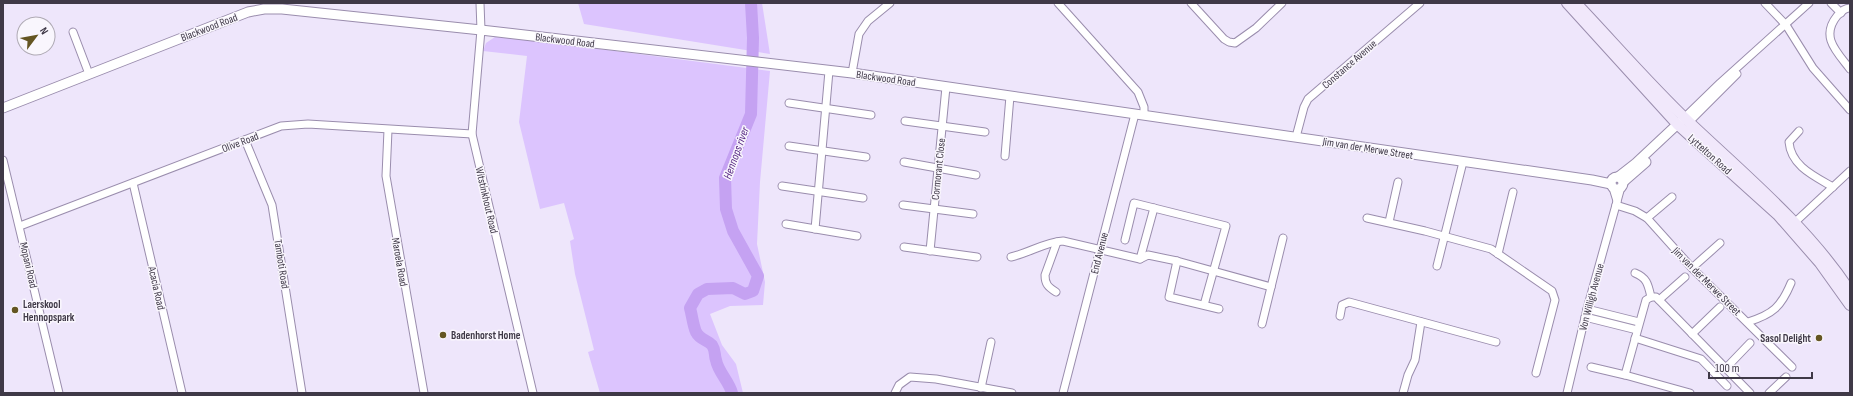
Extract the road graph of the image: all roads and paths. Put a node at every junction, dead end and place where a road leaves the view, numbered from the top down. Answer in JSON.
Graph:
{"nodes":[{"id":1,"x":480,"y":3,"type":"edge"},
{"id":2,"x":890,"y":3,"type":"edge"},
{"id":3,"x":1058,"y":3,"type":"edge"},
{"id":4,"x":1191,"y":3,"type":"edge"},
{"id":5,"x":1282,"y":3,"type":"edge"},
{"id":6,"x":1420,"y":3,"type":"edge"},
{"id":7,"x":1567,"y":3,"type":"edge"},
{"id":8,"x":1576,"y":3,"type":"edge"},
{"id":9,"x":1765,"y":3,"type":"edge"},
{"id":10,"x":1809,"y":3,"type":"edge"},
{"id":11,"x":1831,"y":3,"type":"edge"},
{"id":12,"x":1850,"y":8,"type":"edge"},
{"id":13,"x":1841,"y":13,"type":"junction"},
{"id":14,"x":1786,"y":25,"type":"junction"},
{"id":15,"x":481,"y":30,"type":"junction"},
{"id":16,"x":73,"y":32,"type":"dead end"},
{"id":17,"x":1850,"y":69,"type":"edge"},
{"id":18,"x":829,"y":71,"type":"junction"},
{"id":19,"x":852,"y":73,"type":"junction"},
{"id":20,"x":88,"y":74,"type":"junction"},
{"id":21,"x":946,"y":87,"type":"junction"},
{"id":22,"x":1010,"y":96,"type":"junction"},
{"id":23,"x":789,"y":103,"type":"dead end"},
{"id":24,"x":5,"y":106,"type":"edge"},
{"id":25,"x":826,"y":109,"type":"junction"},
{"id":26,"x":1850,"y":110,"type":"edge"},
{"id":27,"x":1140,"y":114,"type":"junction"},
{"id":28,"x":871,"y":115,"type":"dead end"},
{"id":29,"x":905,"y":121,"type":"dead end"},
{"id":30,"x":1683,"y":123,"type":"junction"},
{"id":31,"x":943,"y":126,"type":"junction"},
{"id":32,"x":388,"y":130,"type":"junction"},
{"id":33,"x":1799,"y":131,"type":"dead end"},
{"id":34,"x":985,"y":132,"type":"dead end"},
{"id":35,"x":472,"y":134,"type":"junction"},
{"id":36,"x":1296,"y":137,"type":"junction"},
{"id":37,"x":245,"y":140,"type":"junction"},
{"id":38,"x":789,"y":146,"type":"dead end"},
{"id":39,"x":821,"y":150,"type":"junction"},
{"id":40,"x":1005,"y":156,"type":"dead end"},
{"id":41,"x":866,"y":157,"type":"dead end"},
{"id":42,"x":3,"y":160,"type":"edge"},
{"id":43,"x":904,"y":162,"type":"dead end"},
{"id":44,"x":1463,"y":162,"type":"junction"},
{"id":45,"x":938,"y":167,"type":"junction"},
{"id":46,"x":1850,"y":171,"type":"edge"},
{"id":47,"x":976,"y":175,"type":"dead end"},
{"id":48,"x":1398,"y":182,"type":"dead end"},
{"id":49,"x":133,"y":183,"type":"junction"},
{"id":50,"x":1616,"y":183,"type":"junction"},
{"id":51,"x":782,"y":186,"type":"dead end"},
{"id":52,"x":1833,"y":187,"type":"junction"},
{"id":53,"x":818,"y":190,"type":"junction"},
{"id":54,"x":1513,"y":192,"type":"dead end"},
{"id":55,"x":1672,"y":197,"type":"dead end"},
{"id":56,"x":863,"y":198,"type":"dead end"},
{"id":57,"x":1616,"y":203,"type":"junction"},
{"id":58,"x":903,"y":205,"type":"dead end"},
{"id":59,"x":1154,"y":208,"type":"junction"},
{"id":60,"x":934,"y":209,"type":"junction"},
{"id":61,"x":973,"y":214,"type":"dead end"},
{"id":62,"x":1367,"y":218,"type":"dead end"},
{"id":63,"x":1647,"y":218,"type":"junction"},
{"id":64,"x":1389,"y":222,"type":"junction"},
{"id":65,"x":786,"y":224,"type":"dead end"},
{"id":66,"x":1792,"y":225,"type":"junction"},
{"id":67,"x":20,"y":226,"type":"junction"},
{"id":68,"x":815,"y":229,"type":"junction"},
{"id":69,"x":857,"y":236,"type":"dead end"},
{"id":70,"x":1444,"y":236,"type":"junction"},
{"id":71,"x":1283,"y":238,"type":"dead end"},
{"id":72,"x":1125,"y":240,"type":"dead end"},
{"id":73,"x":1057,"y":242,"type":"junction"},
{"id":74,"x":1720,"y":243,"type":"dead end"},
{"id":75,"x":904,"y":247,"type":"dead end"},
{"id":76,"x":1099,"y":249,"type":"junction"},
{"id":77,"x":930,"y":251,"type":"junction"},
{"id":78,"x":1498,"y":254,"type":"junction"},
{"id":79,"x":977,"y":257,"type":"dead end"},
{"id":80,"x":1011,"y":257,"type":"dead end"},
{"id":81,"x":1140,"y":259,"type":"junction"},
{"id":82,"x":1177,"y":261,"type":"junction"},
{"id":83,"x":1437,"y":266,"type":"dead end"},
{"id":84,"x":1692,"y":268,"type":"junction"},
{"id":85,"x":1213,"y":271,"type":"junction"},
{"id":86,"x":1635,"y":273,"type":"dead end"},
{"id":87,"x":1685,"y":277,"type":"dead end"},
{"id":88,"x":1791,"y":283,"type":"dead end"},
{"id":89,"x":1271,"y":287,"type":"junction"},
{"id":90,"x":1850,"y":291,"type":"edge"},
{"id":91,"x":1056,"y":292,"type":"dead end"},
{"id":92,"x":1650,"y":297,"type":"junction"},
{"id":93,"x":1659,"y":300,"type":"junction"},
{"id":94,"x":1204,"y":305,"type":"junction"},
{"id":95,"x":1850,"y":306,"type":"edge"},
{"id":96,"x":1720,"y":307,"type":"dead end"},
{"id":97,"x":1219,"y":309,"type":"dead end"},
{"id":98,"x":1587,"y":309,"type":"junction"},
{"id":99,"x":1340,"y":316,"type":"dead end"},
{"id":100,"x":1585,"y":317,"type":"junction"},
{"id":101,"x":1421,"y":322,"type":"junction"},
{"id":102,"x":1639,"y":322,"type":"junction"},
{"id":103,"x":1748,"y":322,"type":"junction"},
{"id":104,"x":1262,"y":324,"type":"dead end"},
{"id":105,"x":1637,"y":330,"type":"junction"},
{"id":106,"x":1692,"y":334,"type":"junction"},
{"id":107,"x":1635,"y":338,"type":"junction"},
{"id":108,"x":991,"y":342,"type":"dead end"},
{"id":109,"x":1496,"y":342,"type":"dead end"},
{"id":110,"x":1750,"y":343,"type":"dead end"},
{"id":111,"x":1591,"y":367,"type":"dead end"},
{"id":112,"x":1792,"y":367,"type":"dead end"},
{"id":113,"x":1726,"y":368,"type":"junction"},
{"id":114,"x":1536,"y":373,"type":"dead end"},
{"id":115,"x":1625,"y":375,"type":"junction"},
{"id":116,"x":1786,"y":377,"type":"dead end"},
{"id":117,"x":1727,"y":386,"type":"dead end"},
{"id":118,"x":981,"y":388,"type":"junction"},
{"id":119,"x":59,"y":393,"type":"edge"},
{"id":120,"x":182,"y":393,"type":"edge"},
{"id":121,"x":302,"y":393,"type":"edge"},
{"id":122,"x":424,"y":393,"type":"edge"},
{"id":123,"x":533,"y":393,"type":"edge"},
{"id":124,"x":895,"y":393,"type":"edge"},
{"id":125,"x":1012,"y":393,"type":"edge"},
{"id":126,"x":1063,"y":393,"type":"edge"},
{"id":127,"x":1403,"y":393,"type":"edge"},
{"id":128,"x":1567,"y":393,"type":"edge"},
{"id":129,"x":1690,"y":393,"type":"edge"},
{"id":130,"x":1750,"y":393,"type":"edge"},
{"id":131,"x":1769,"y":393,"type":"edge"}],
"edges":[{"from":1,"to":15,"type":"street","name":"Witstinkhout Road"},
{"from":2,"to":19,"type":"street"},
{"from":3,"to":27,"type":"street"},
{"from":4,"to":5,"type":"street"},
{"from":6,"to":36,"type":"street","name":"Constance Avenue"},
{"from":7,"to":30,"type":"main road","name":"Lyttelton Road"},
{"from":8,"to":30,"type":"main road","name":"Lyttelton Road"},
{"from":9,"to":14,"type":"street"},
{"from":10,"to":14,"type":"street"},
{"from":11,"to":13,"type":"street"},
{"from":12,"to":13,"type":"street"},
{"from":13,"to":17,"type":"street"},
{"from":14,"to":26,"type":"street"},
{"from":14,"to":30,"type":"street"},
{"from":15,"to":18,"type":"street","name":"Blackwood Road"},
{"from":15,"to":20,"type":"street","name":"Blackwood Road"},
{"from":15,"to":35,"type":"street","name":"Witstinkhout Road"},
{"from":16,"to":20,"type":"street"},
{"from":18,"to":19,"type":"street","name":"Blackwood Road"},
{"from":18,"to":25,"type":"street"},
{"from":19,"to":21,"type":"street","name":"Blackwood Road"},
{"from":20,"to":24,"type":"street","name":"Blackwood Road"},
{"from":21,"to":22,"type":"street","name":"Blackwood Road"},
{"from":21,"to":31,"type":"street","name":"Cormorant Close"},
{"from":22,"to":27,"type":"street","name":"Blackwood Road"},
{"from":22,"to":40,"type":"street"},
{"from":23,"to":25,"type":"street"},
{"from":25,"to":28,"type":"street"},
{"from":25,"to":39,"type":"street"},
{"from":27,"to":36,"type":"street","name":"Jim van der Merwe Street"},
{"from":27,"to":76,"type":"street","name":"End Avenue"},
{"from":29,"to":31,"type":"street"},
{"from":30,"to":50,"type":"street"},
{"from":30,"to":66,"type":"main road","name":"Lyttelton Road"},
{"from":31,"to":34,"type":"street"},
{"from":31,"to":45,"type":"street","name":"Cormorant Close"},
{"from":32,"to":35,"type":"street","name":"Olive Road"},
{"from":32,"to":37,"type":"street","name":"Olive Road"},
{"from":32,"to":122,"type":"street","name":"Maroela Road"},
{"from":33,"to":52,"type":"street"},
{"from":35,"to":123,"type":"street","name":"Witstinkhout Road"},
{"from":36,"to":44,"type":"street","name":"Jim van der Merwe Street"},
{"from":37,"to":49,"type":"street","name":"Olive Road"},
{"from":37,"to":121,"type":"street","name":"Tamboti Road"},
{"from":38,"to":39,"type":"street"},
{"from":39,"to":41,"type":"street"},
{"from":39,"to":53,"type":"street"},
{"from":42,"to":67,"type":"street","name":"Mopani Road"},
{"from":43,"to":45,"type":"street"},
{"from":44,"to":50,"type":"street","name":"Jim van der Merwe Street"},
{"from":44,"to":70,"type":"street"},
{"from":45,"to":47,"type":"street"},
{"from":45,"to":60,"type":"street","name":"Cormorant Close"},
{"from":46,"to":52,"type":"street"},
{"from":48,"to":64,"type":"street"},
{"from":49,"to":67,"type":"street","name":"Olive Road"},
{"from":49,"to":120,"type":"street","name":"Acacia Road"},
{"from":50,"to":57,"type":"street","name":"Von Willigh Avenue"},
{"from":51,"to":53,"type":"street"},
{"from":52,"to":66,"type":"street"},
{"from":53,"to":56,"type":"street"},
{"from":53,"to":68,"type":"street"},
{"from":54,"to":78,"type":"street"},
{"from":55,"to":63,"type":"street"},
{"from":57,"to":63,"type":"street","name":"Jim van der Merwe Street"},
{"from":57,"to":98,"type":"street","name":"Von Willigh Avenue"},
{"from":58,"to":60,"type":"street"},
{"from":59,"to":72,"type":"street"},
{"from":59,"to":81,"type":"street"},
{"from":59,"to":85,"type":"street"},
{"from":60,"to":61,"type":"street"},
{"from":60,"to":77,"type":"street","name":"Cormorant Close"},
{"from":62,"to":64,"type":"street"},
{"from":63,"to":84,"type":"street","name":"Jim van der Merwe Street"},
{"from":64,"to":70,"type":"street"},
{"from":65,"to":68,"type":"street"},
{"from":66,"to":90,"type":"main road","name":"Lyttelton Road"},
{"from":66,"to":95,"type":"main road","name":"Lyttelton Road"},
{"from":67,"to":119,"type":"street","name":"Mopani Road"},
{"from":68,"to":69,"type":"street"},
{"from":70,"to":78,"type":"street"},
{"from":70,"to":83,"type":"street"},
{"from":71,"to":89,"type":"street"},
{"from":73,"to":76,"type":"street"},
{"from":73,"to":80,"type":"street"},
{"from":73,"to":91,"type":"street"},
{"from":74,"to":84,"type":"street"},
{"from":75,"to":77,"type":"street"},
{"from":76,"to":81,"type":"street"},
{"from":76,"to":126,"type":"street","name":"End Avenue"},
{"from":77,"to":79,"type":"street"},
{"from":78,"to":114,"type":"street"},
{"from":81,"to":82,"type":"street"},
{"from":82,"to":85,"type":"street"},
{"from":82,"to":94,"type":"street"},
{"from":84,"to":103,"type":"street","name":"Jim van der Merwe Street"},
{"from":85,"to":89,"type":"street"},
{"from":85,"to":94,"type":"street"},
{"from":86,"to":92,"type":"street"},
{"from":87,"to":93,"type":"street"},
{"from":88,"to":103,"type":"street"},
{"from":89,"to":104,"type":"street"},
{"from":92,"to":93,"type":"street"},
{"from":92,"to":102,"type":"street"},
{"from":93,"to":106,"type":"street"},
{"from":94,"to":97,"type":"street"},
{"from":96,"to":106,"type":"street"},
{"from":98,"to":100,"type":"street","name":"Von Willigh Avenue"},
{"from":98,"to":102,"type":"street"},
{"from":99,"to":101,"type":"street"},
{"from":100,"to":105,"type":"street"},
{"from":100,"to":128,"type":"street","name":"Von Willigh Avenue"},
{"from":101,"to":109,"type":"street"},
{"from":101,"to":127,"type":"street"},
{"from":102,"to":105,"type":"street"},
{"from":103,"to":112,"type":"street","name":"Jim van der Merwe Street"},
{"from":105,"to":107,"type":"street"},
{"from":106,"to":113,"type":"street"},
{"from":107,"to":115,"type":"street"},
{"from":107,"to":117,"type":"street"},
{"from":108,"to":118,"type":"street"},
{"from":110,"to":113,"type":"street"},
{"from":111,"to":115,"type":"street"},
{"from":113,"to":130,"type":"street"},
{"from":115,"to":129,"type":"street"},
{"from":116,"to":131,"type":"street"},
{"from":118,"to":124,"type":"street"},
{"from":118,"to":125,"type":"street"}]}
